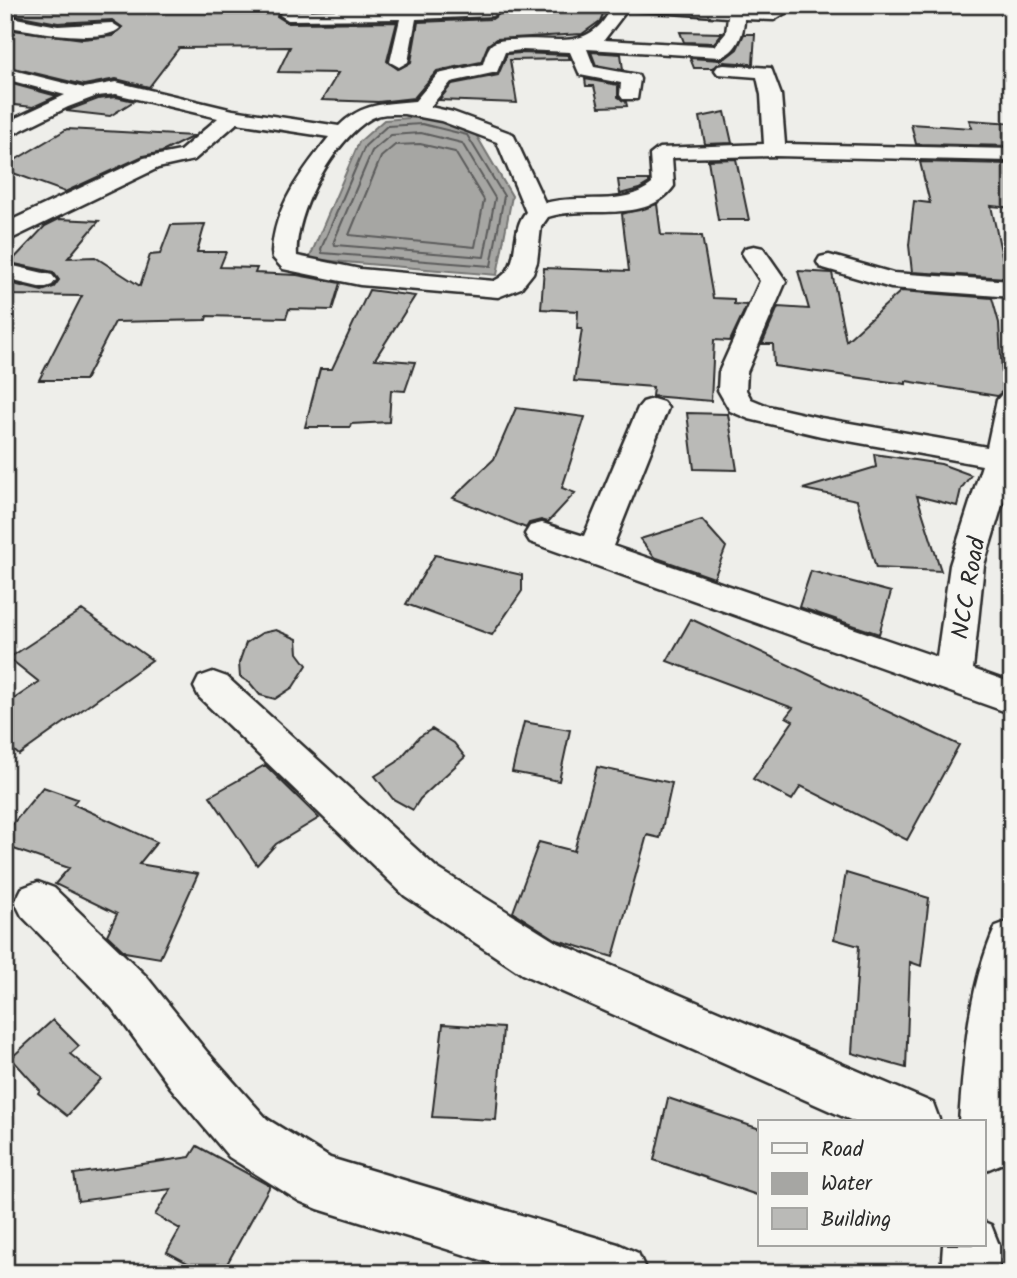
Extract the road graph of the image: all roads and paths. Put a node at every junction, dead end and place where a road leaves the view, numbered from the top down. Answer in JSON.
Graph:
{"nodes":[{"id":1,"x":292,"y":5,"type":"edge"},
{"id":2,"x":502,"y":5,"type":"edge"},
{"id":3,"x":782,"y":5,"type":"edge"},
{"id":4,"x":621,"y":6,"type":"edge"},
{"id":5,"x":375,"y":10,"type":"edge"},
{"id":6,"x":409,"y":14,"type":"junction"},
{"id":7,"x":736,"y":15,"type":"junction"},
{"id":8,"x":5,"y":21,"type":"edge"},
{"id":9,"x":111,"y":28,"type":"dead end"},
{"id":10,"x":583,"y":45,"type":"junction"},
{"id":11,"x":399,"y":62,"type":"dead end"},
{"id":12,"x":724,"y":70,"type":"dead end"},
{"id":13,"x":5,"y":73,"type":"edge"},
{"id":14,"x":84,"y":94,"type":"junction"},
{"id":15,"x":629,"y":95,"type":"dead end"},
{"id":16,"x":408,"y":109,"type":"junction"},
{"id":17,"x":233,"y":116,"type":"junction"},
{"id":18,"x":5,"y":132,"type":"edge"},
{"id":19,"x":344,"y":133,"type":"junction"},
{"id":20,"x":775,"y":150,"type":"junction"},
{"id":21,"x":1012,"y":155,"type":"edge"},
{"id":22,"x":538,"y":212,"type":"junction"},
{"id":23,"x":5,"y":235,"type":"edge"},
{"id":24,"x":5,"y":245,"type":"edge"},
{"id":25,"x":754,"y":253,"type":"dead end"},
{"id":26,"x":5,"y":259,"type":"edge"},
{"id":27,"x":829,"y":262,"type":"dead end"},
{"id":28,"x":5,"y":271,"type":"edge"},
{"id":29,"x":43,"y":280,"type":"dead end"},
{"id":30,"x":1012,"y":289,"type":"edge"},
{"id":31,"x":1012,"y":400,"type":"edge"},
{"id":32,"x":653,"y":408,"type":"dead end"},
{"id":33,"x":1000,"y":459,"type":"junction"},
{"id":34,"x":542,"y":534,"type":"dead end"},
{"id":35,"x":594,"y":552,"type":"junction"},
{"id":36,"x":953,"y":677,"type":"junction"},
{"id":37,"x":213,"y":687,"type":"dead end"},
{"id":38,"x":1012,"y":699,"type":"edge"},
{"id":39,"x":38,"y":902,"type":"dead end"},
{"id":40,"x":1012,"y":941,"type":"edge"},
{"id":41,"x":909,"y":1120,"type":"edge"},
{"id":42,"x":985,"y":1120,"type":"edge"},
{"id":43,"x":971,"y":1246,"type":"edge"},
{"id":44,"x":618,"y":1273,"type":"edge"},
{"id":45,"x":970,"y":1273,"type":"edge"}],
"edges":[{"from":1,"to":5,"type":"street"},
{"from":2,"to":6,"type":"street"},
{"from":3,"to":7,"type":"street"},
{"from":4,"to":7,"type":"street"},
{"from":4,"to":10,"type":"street"},
{"from":5,"to":6,"type":"street"},
{"from":6,"to":11,"type":"street"},
{"from":7,"to":10,"type":"street"},
{"from":8,"to":9,"type":"street"},
{"from":10,"to":15,"type":"street"},
{"from":10,"to":16,"type":"street"},
{"from":12,"to":20,"type":"street"},
{"from":13,"to":14,"type":"street"},
{"from":14,"to":17,"type":"street"},
{"from":14,"to":18,"type":"street"},
{"from":16,"to":19,"type":"street"},
{"from":16,"to":22,"type":"street"},
{"from":17,"to":19,"type":"street"},
{"from":17,"to":23,"type":"street"},
{"from":19,"to":22,"type":"street"},
{"from":20,"to":21,"type":"street"},
{"from":20,"to":22,"type":"street"},
{"from":24,"to":26,"type":"street"},
{"from":25,"to":33,"type":"street"},
{"from":27,"to":30,"type":"street"},
{"from":28,"to":29,"type":"street"},
{"from":31,"to":33,"type":"street","name":"NCC Road"},
{"from":32,"to":35,"type":"street"},
{"from":33,"to":36,"type":"street","name":"NCC Road"},
{"from":34,"to":35,"type":"street"},
{"from":35,"to":36,"type":"street"},
{"from":36,"to":38,"type":"street"},
{"from":37,"to":41,"type":"street"},
{"from":39,"to":44,"type":"street"},
{"from":40,"to":42,"type":"street"},
{"from":43,"to":45,"type":"street"}]}
